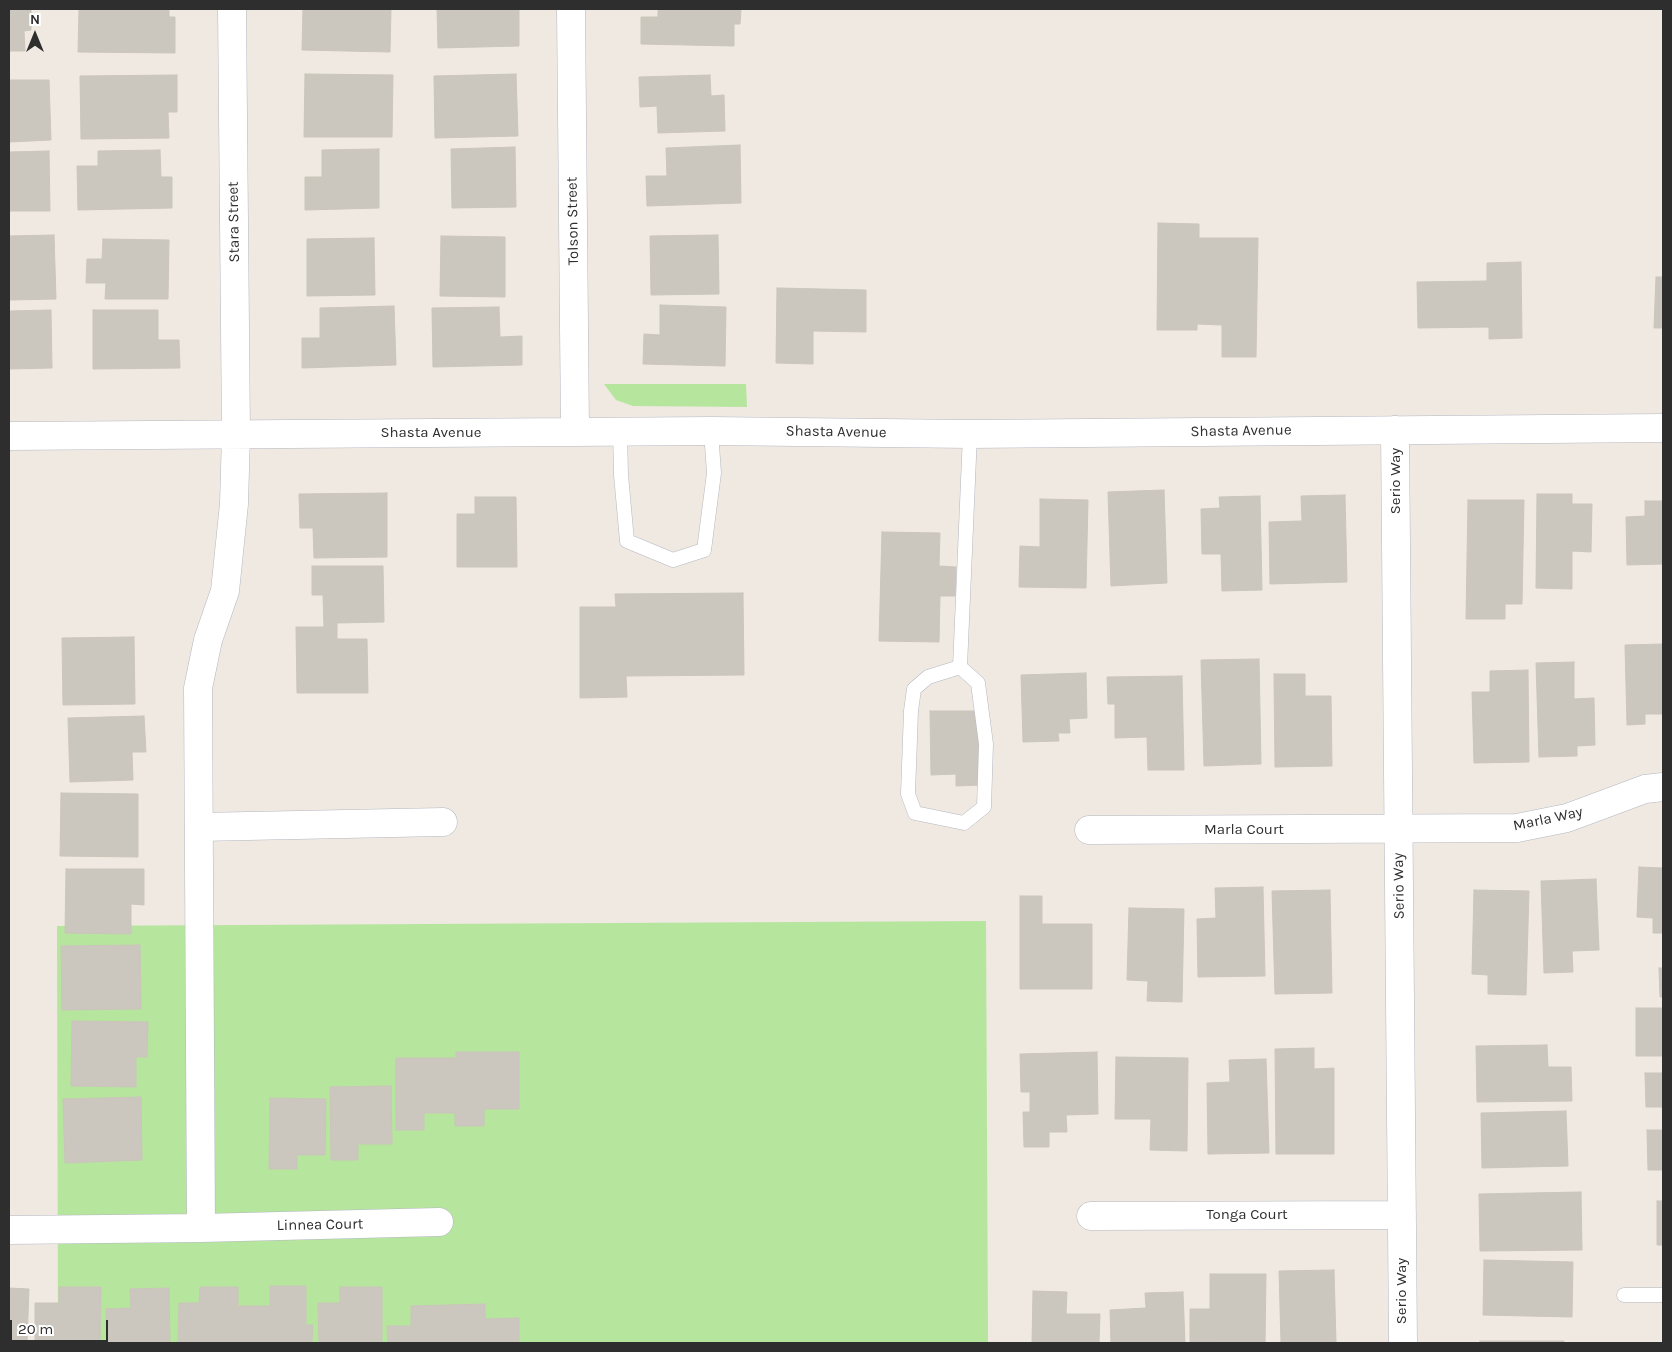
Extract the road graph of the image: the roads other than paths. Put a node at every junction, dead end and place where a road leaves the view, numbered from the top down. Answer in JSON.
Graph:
{"nodes":[{"id":1,"x":232,"y":9,"type":"edge"},
{"id":2,"x":571,"y":9,"type":"edge"},
{"id":3,"x":1663,"y":428,"type":"edge"},
{"id":4,"x":1396,"y":430,"type":"junction"},
{"id":5,"x":620,"y":431,"type":"junction"},
{"id":6,"x":711,"y":431,"type":"junction"},
{"id":7,"x":575,"y":432,"type":"junction"},
{"id":8,"x":236,"y":434,"type":"junction"},
{"id":9,"x":970,"y":434,"type":"junction"},
{"id":10,"x":9,"y":436,"type":"edge"},
{"id":11,"x":960,"y":667,"type":"junction"},
{"id":12,"x":1663,"y":787,"type":"edge"},
{"id":13,"x":444,"y":822,"type":"dead end"},
{"id":14,"x":199,"y":827,"type":"junction"},
{"id":15,"x":1398,"y":829,"type":"junction"},
{"id":16,"x":1089,"y":830,"type":"dead end"},
{"id":17,"x":1402,"y":1215,"type":"junction"},
{"id":18,"x":1091,"y":1216,"type":"dead end"},
{"id":19,"x":439,"y":1222,"type":"dead end"},
{"id":20,"x":201,"y":1228,"type":"junction"},
{"id":21,"x":9,"y":1230,"type":"edge"},
{"id":22,"x":1624,"y":1295,"type":"dead end"},
{"id":23,"x":1663,"y":1295,"type":"edge"},
{"id":24,"x":1403,"y":1343,"type":"edge"}],
"edges":[{"from":1,"to":8,"type":"street","name":"Stara Street"},
{"from":2,"to":7,"type":"street","name":"Tolson Street"},
{"from":3,"to":4,"type":"street","name":"Shasta Avenue"},
{"from":4,"to":9,"type":"street","name":"Shasta Avenue"},
{"from":4,"to":15,"type":"street","name":"Serio Way"},
{"from":5,"to":6,"type":"street","name":"Shasta Avenue"},
{"from":5,"to":6,"type":"lane"},
{"from":5,"to":7,"type":"street","name":"Shasta Avenue"},
{"from":6,"to":9,"type":"street","name":"Shasta Avenue"},
{"from":7,"to":8,"type":"street","name":"Shasta Avenue"},
{"from":8,"to":10,"type":"street","name":"Shasta Avenue"},
{"from":8,"to":14,"type":"street","name":"Stara Street"},
{"from":9,"to":11,"type":"lane"},
{"from":11,"to":11,"type":"lane"},
{"from":12,"to":15,"type":"street","name":"Marla Way"},
{"from":13,"to":14,"type":"street"},
{"from":14,"to":20,"type":"street","name":"Stara Street"},
{"from":15,"to":16,"type":"street","name":"Marla Court"},
{"from":15,"to":17,"type":"street","name":"Serio Way"},
{"from":17,"to":18,"type":"street","name":"Tonga Court"},
{"from":17,"to":24,"type":"street","name":"Serio Way"},
{"from":19,"to":20,"type":"street","name":"Linnea Court"},
{"from":20,"to":21,"type":"street","name":"Linnea Court"},
{"from":22,"to":23,"type":"lane"}]}
